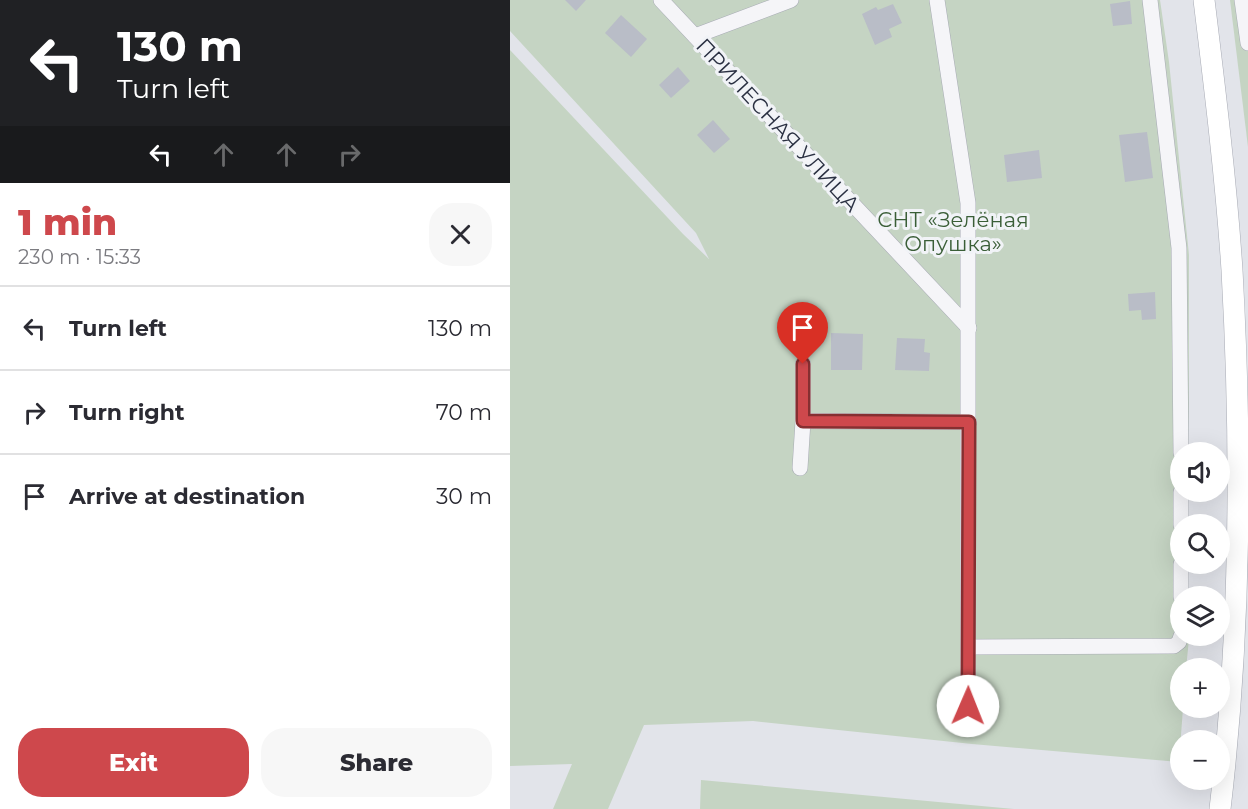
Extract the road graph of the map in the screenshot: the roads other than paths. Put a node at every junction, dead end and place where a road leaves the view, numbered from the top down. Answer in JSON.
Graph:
{"nodes":[{"id":1,"x":661,"y":0,"type":"edge"},
{"id":2,"x":791,"y":0,"type":"edge"},
{"id":3,"x":937,"y":0,"type":"edge"},
{"id":4,"x":1150,"y":0,"type":"edge"},
{"id":5,"x":1204,"y":0,"type":"edge"},
{"id":6,"x":1242,"y":0,"type":"edge"},
{"id":7,"x":695,"y":36,"type":"junction"},
{"id":8,"x":1248,"y":43,"type":"edge"},
{"id":9,"x":969,"y":328,"type":"junction"},
{"id":10,"x":803,"y":364,"type":"dead end"},
{"id":11,"x":803,"y":421,"type":"junction"},
{"id":12,"x":969,"y":422,"type":"junction"},
{"id":13,"x":1181,"y":442,"type":"edge"},
{"id":14,"x":800,"y":468,"type":"dead end"},
{"id":15,"x":1174,"y":646,"type":"edge"},
{"id":16,"x":969,"y":647,"type":"junction"},
{"id":17,"x":968,"y":726,"type":"dead end"},
{"id":18,"x":1220,"y":809,"type":"edge"}],
"edges":[{"from":1,"to":7,"type":"street","name":"ПРИЛЕСНАЯ УЛИЦА"},
{"from":2,"to":7,"type":"street"},
{"from":3,"to":9,"type":"street"},
{"from":4,"to":13,"type":"street"},
{"from":5,"to":18,"type":"street"},
{"from":6,"to":8,"type":"street"},
{"from":7,"to":9,"type":"street","name":"ПРИЛЕСНАЯ УЛИЦА"},
{"from":9,"to":12,"type":"street"},
{"from":10,"to":11,"type":"street"},
{"from":11,"to":12,"type":"street"},
{"from":11,"to":14,"type":"street"},
{"from":12,"to":16,"type":"street"},
{"from":15,"to":16,"type":"street"},
{"from":16,"to":17,"type":"street"}]}
